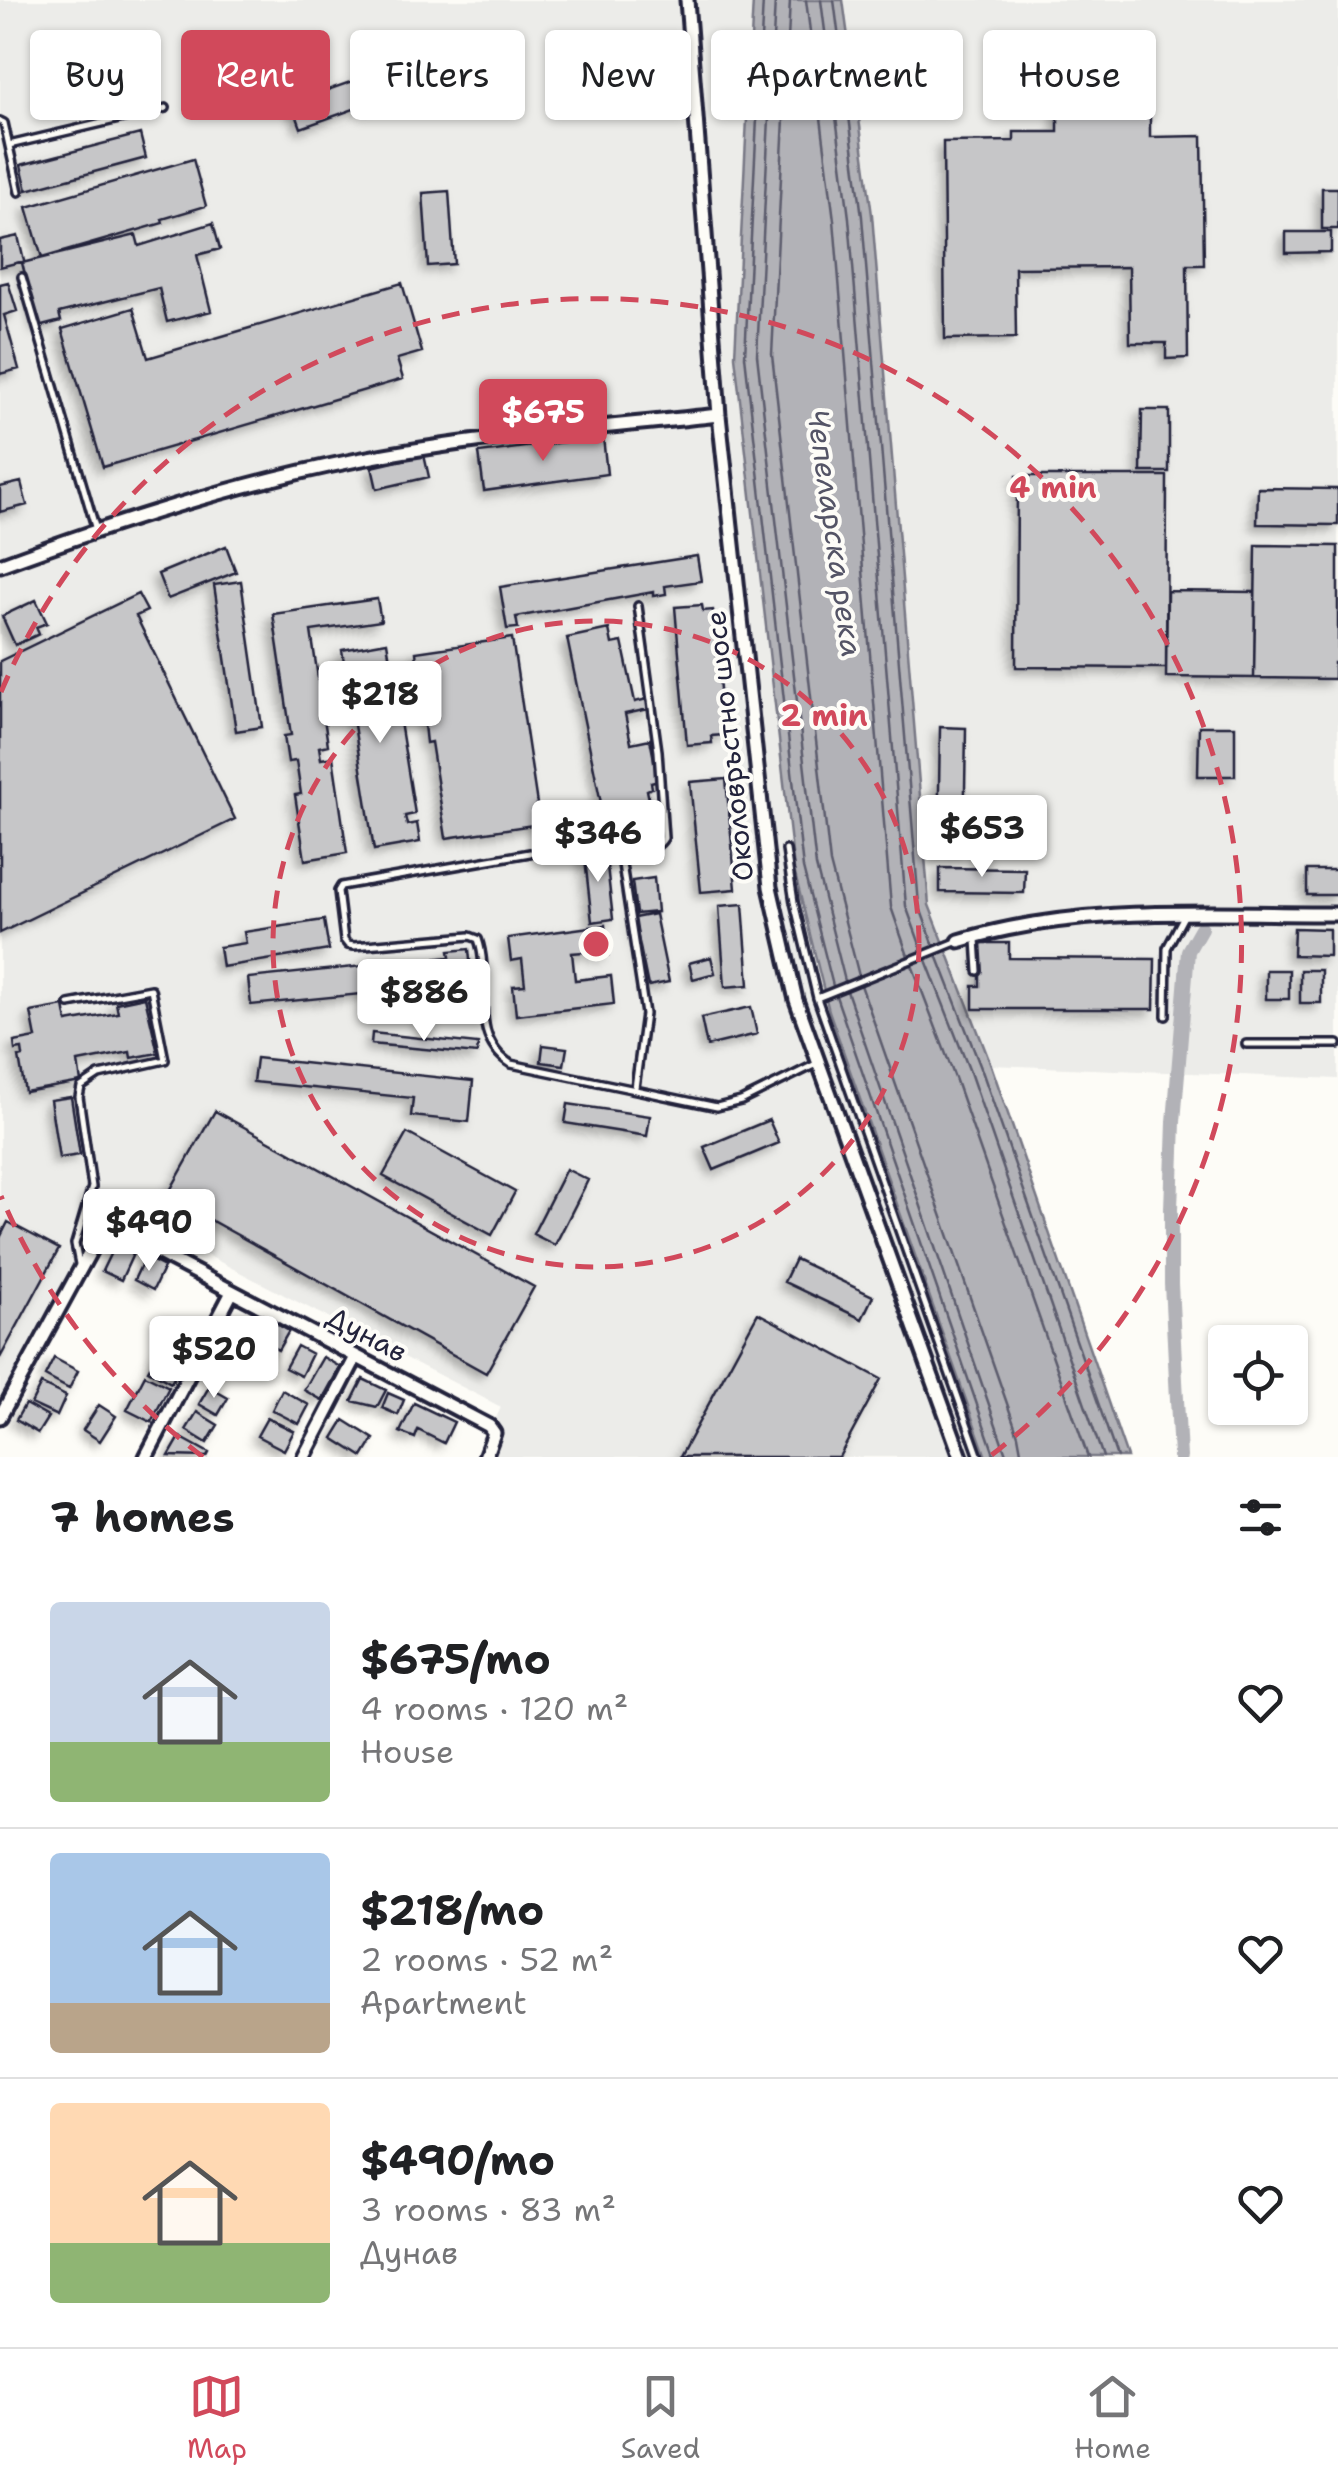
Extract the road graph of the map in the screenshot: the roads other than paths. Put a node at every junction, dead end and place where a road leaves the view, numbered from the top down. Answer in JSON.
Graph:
{"nodes":[{"id":1,"x":688,"y":0,"type":"edge"},
{"id":2,"x":166,"y":108,"type":"dead end"},
{"id":3,"x":0,"y":121,"type":"edge"},
{"id":4,"x":9,"y":145,"type":"junction"},
{"id":5,"x":19,"y":192,"type":"dead end"},
{"id":6,"x":22,"y":276,"type":"dead end"},
{"id":7,"x":719,"y":415,"type":"junction"},
{"id":8,"x":96,"y":530,"type":"junction"},
{"id":9,"x":0,"y":565,"type":"edge"},
{"id":10,"x":638,"y":606,"type":"dead end"},
{"id":11,"x":786,"y":850,"type":"dead end"},
{"id":12,"x":530,"y":853,"type":"dead end"},
{"id":13,"x":1186,"y":914,"type":"junction"},
{"id":14,"x":1338,"y":914,"type":"edge"},
{"id":15,"x":975,"y":936,"type":"junction"},
{"id":16,"x":959,"y":941,"type":"joint"},
{"id":17,"x":978,"y":971,"type":"dead end"},
{"id":18,"x":817,"y":998,"type":"junction"},
{"id":19,"x":69,"y":1004,"type":"dead end"},
{"id":20,"x":1166,"y":1016,"type":"dead end"},
{"id":21,"x":1246,"y":1044,"type":"dead end"},
{"id":22,"x":1338,"y":1044,"type":"edge"},
{"id":23,"x":818,"y":1063,"type":"junction"},
{"id":24,"x":635,"y":1088,"type":"junction"},
{"id":25,"x":80,"y":1271,"type":"junction"},
{"id":26,"x":232,"y":1292,"type":"junction"},
{"id":27,"x":356,"y":1357,"type":"junction"},
{"id":28,"x":0,"y":1417,"type":"edge"},
{"id":29,"x":146,"y":1457,"type":"edge"},
{"id":30,"x":304,"y":1457,"type":"edge"},
{"id":31,"x":484,"y":1457,"type":"edge"},
{"id":32,"x":960,"y":1457,"type":"edge"},
{"id":33,"x":979,"y":1457,"type":"edge"}],
"edges":[{"from":1,"to":7,"type":"street","name":"Околовръстно шосе"},
{"from":2,"to":4,"type":"lane"},
{"from":3,"to":4,"type":"lane"},
{"from":4,"to":5,"type":"lane"},
{"from":6,"to":8,"type":"lane"},
{"from":7,"to":8,"type":"street"},
{"from":7,"to":23,"type":"street","name":"Околовръстно шосе"},
{"from":8,"to":9,"type":"street"},
{"from":10,"to":24,"type":"lane"},
{"from":11,"to":18,"type":"lane"},
{"from":12,"to":24,"type":"lane"},
{"from":13,"to":14,"type":"street"},
{"from":13,"to":15,"type":"street"},
{"from":13,"to":20,"type":"lane"},
{"from":15,"to":16,"type":"street"},
{"from":15,"to":17,"type":"lane"},
{"from":16,"to":18,"type":"lane"},
{"from":18,"to":33,"type":"lane"},
{"from":19,"to":25,"type":"lane"},
{"from":21,"to":22,"type":"lane"},
{"from":23,"to":24,"type":"lane"},
{"from":23,"to":32,"type":"street","name":"Околовръстно шосе"},
{"from":25,"to":26,"type":"street","name":"Дунав"},
{"from":25,"to":28,"type":"street"},
{"from":26,"to":27,"type":"street","name":"Дунав"},
{"from":26,"to":29,"type":"street"},
{"from":27,"to":30,"type":"street"},
{"from":27,"to":31,"type":"street","name":"Дунав"}]}
